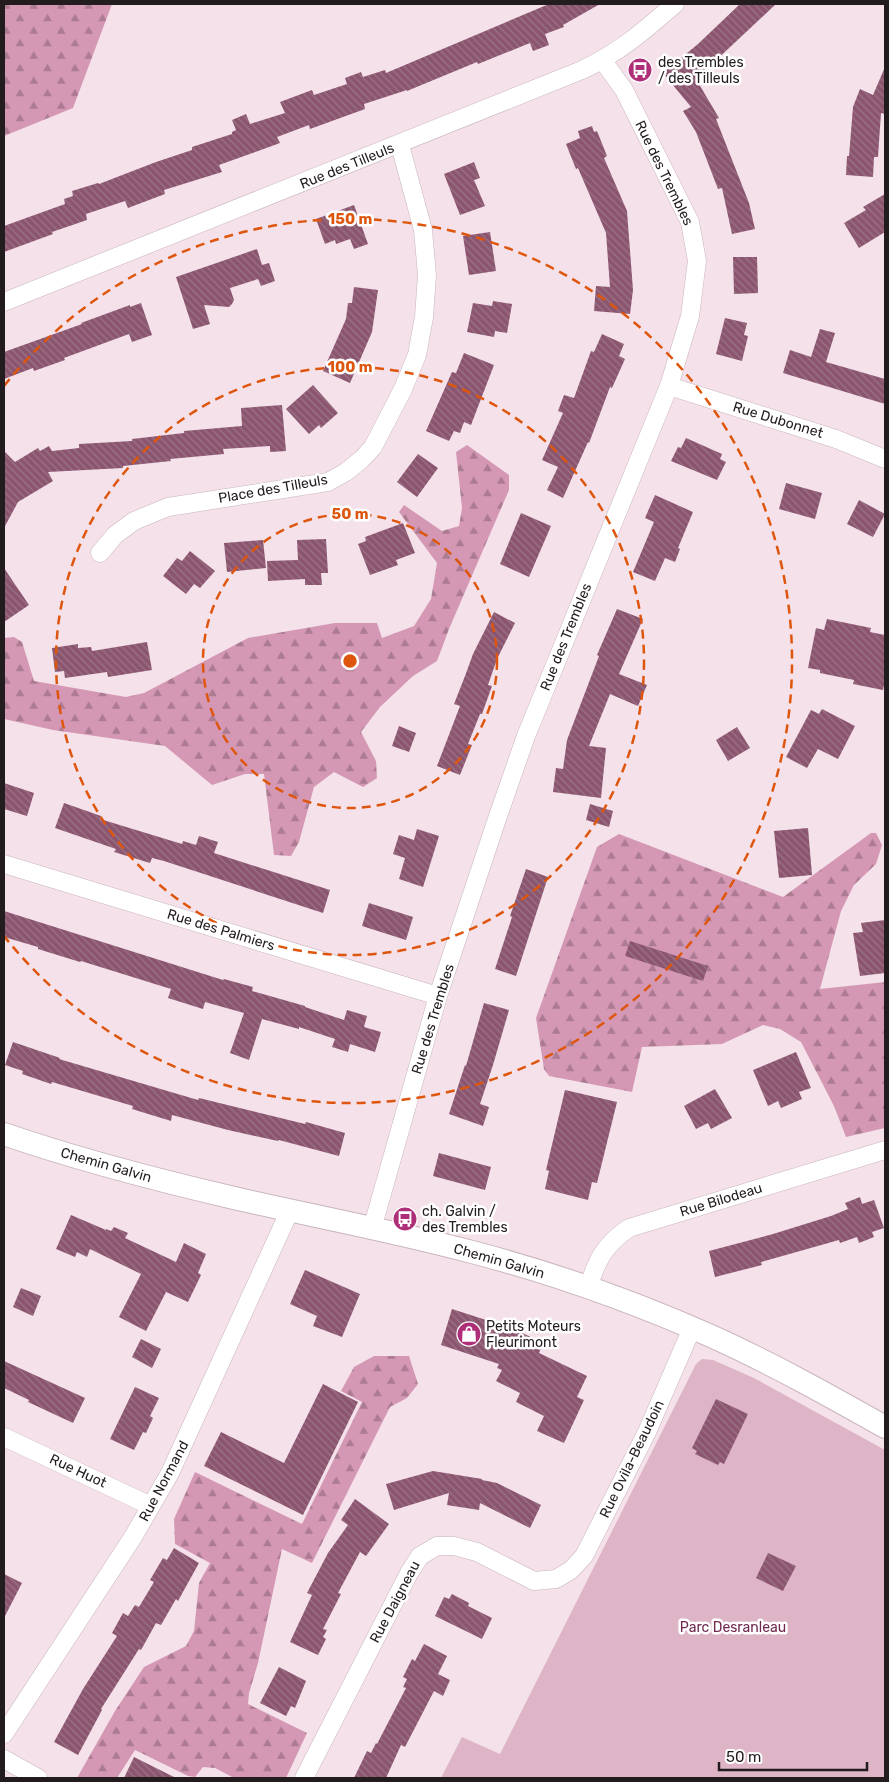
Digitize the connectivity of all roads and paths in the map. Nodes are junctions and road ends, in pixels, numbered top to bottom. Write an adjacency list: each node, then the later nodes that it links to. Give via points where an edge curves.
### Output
1 (675, 4): 2 (street, Rue des Tilleuls)
2 (603, 61): 3 (street, Rue des Tilleuls); 5 (street, Rue des Trembles, via 624,90 690,222 697,261 690,316)
3 (400, 144): 4 (street, Rue des Tilleuls); 7 (street, Place des Tilleuls, via 423,230 427,275 424,317 417,355 373,447 346,472 328,482 168,507 134,521)
4 (4, 302)
5 (669, 386): 6 (street, Rue Dubonnet, via 836,439); 9 (street, Rue des Trembles, via 526,736)
6 (885, 458)
7 (100, 552)
8 (4, 864): 9 (street, Rue des Palmiers)
9 (438, 996): 13 (street, Rue des Trembles)
10 (4, 1134): 12 (street, Chemin Galvin, via 103,1165)
11 (885, 1150): 14 (street, Rue Bilodeau, via 629,1228 614,1238 599,1258)
12 (290, 1210): 13 (street, Chemin Galvin); 18 (street, Rue Normand, via 188,1437)
13 (372, 1229): 14 (street, Chemin Galvin, via 472,1252)
14 (588, 1288): 15 (street, Chemin Galvin)
15 (692, 1328): 16 (street, Chemin Galvin, via 790,1375); 19 (street, Rue Ovila-Beaudoin, via 646,1432 584,1556 571,1570)
16 (885, 1427)
17 (4, 1437): 18 (street, Rue Huot)
18 (151, 1506): 20 (street, Rue Normand)
19 (556, 1579): 23 (street, Rue Daigneau, via 534,1581 477,1552 454,1546 437,1546 420,1556)
20 (4, 1734)
21 (4, 1759): 22 (street)
22 (38, 1778)
23 (304, 1778)

